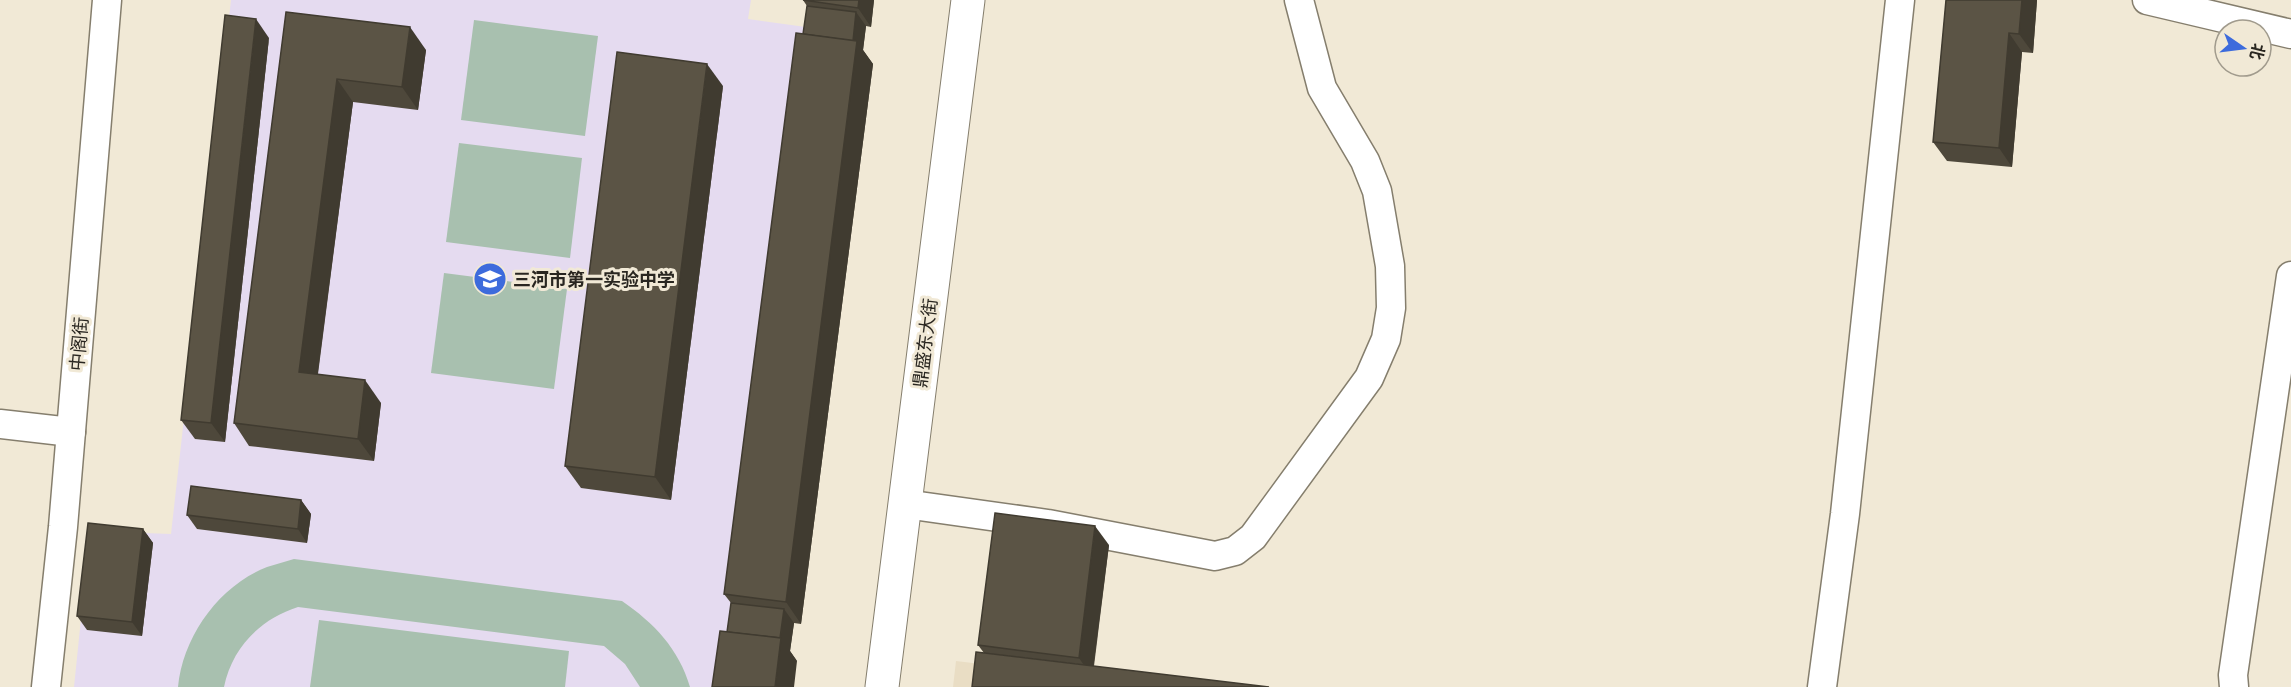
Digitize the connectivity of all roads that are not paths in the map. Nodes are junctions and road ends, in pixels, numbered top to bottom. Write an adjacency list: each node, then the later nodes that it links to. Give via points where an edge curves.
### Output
1 (107, 0): 9 (street, 中阁街)
2 (968, 0): 10 (main road, 鼎盛东大街)
3 (1299, 0): 10 (street, via 1322,88 1365,161 1377,191 1390,266 1391,308 1386,339 1369,378 1253,537 1235,551 1215,556 1048,524)
4 (1899, 0): 13 (street, via 1845,514)
5 (2147, 0): 6 (street)
6 (2291, 34)
7 (2291, 276): 14 (street)
8 (0, 424): 9 (street)
9 (71, 432): 11 (street, 中阁街)
10 (905, 504): 12 (main road, 鼎盛东大街)
11 (46, 687)
12 (882, 687)
13 (1822, 687)
14 (2234, 687)

